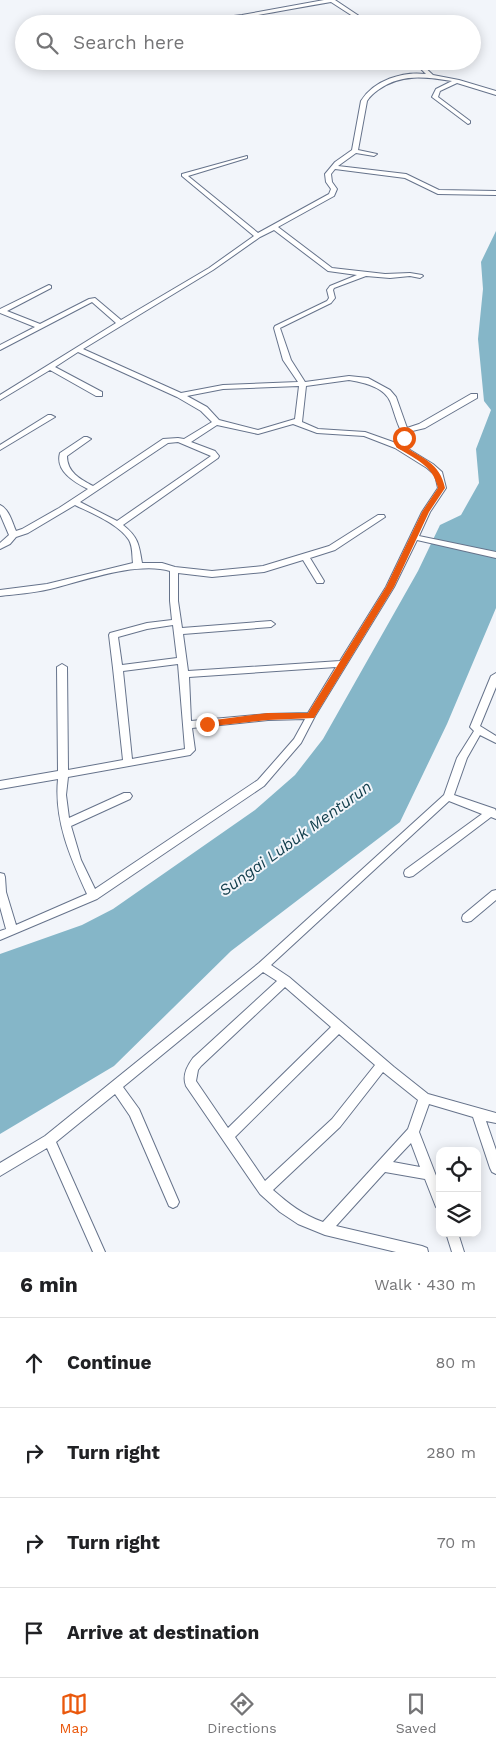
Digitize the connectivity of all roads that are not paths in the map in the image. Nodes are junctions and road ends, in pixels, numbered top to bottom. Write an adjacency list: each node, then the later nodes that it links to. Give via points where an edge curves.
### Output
1 (332, 0): 2 (street); 3 (street)
2 (248, 15)
3 (355, 15)
4 (425, 70): 5 (street)
5 (432, 76): 6 (street); 9 (street, via 404,76 378,86 367,96 361,110)
6 (457, 81): 7 (street); 8 (street, via 438,90 434,97)
7 (496, 93)
8 (468, 122)
9 (356, 151): 10 (street); 12 (street)
10 (374, 154)
11 (245, 157): 15 (street, via 184,175)
12 (334, 167): 13 (street, via 406,176 438,192); 14 (street, via 328,174 334,189 332,195)
13 (496, 193)
14 (275, 228): 15 (street); 16 (street, via 328,269)
15 (258, 236): 20 (street, via 211,269)
16 (365, 274): 17 (street); 25 (street, via 332,287 329,302 278,326 287,360)
17 (420, 276)
18 (49, 287): 19 (street)
19 (1, 312): 21 (street)
20 (120, 323): 21 (street, via 91,300); 23 (street)
21 (39, 326): 22 (street)
22 (0, 348)
23 (78, 350): 24 (street); 27 (street)
24 (51, 367): 26 (street); 29 (street)
25 (303, 384): 27 (street, via 223,387); 32 (street); 33 (street, via 349,378 374,384 393,399)
26 (99, 394)
27 (180, 396): 31 (street, via 204,410)
28 (474, 396): 33 (street, via 422,426)
29 (0, 398)
30 (51, 417): 37 (street)
31 (216, 422): 32 (street, via 256,432 288,421); 35 (street)
32 (298, 422): 36 (street, via 317,431 364,434)
33 (405, 431): 36 (street)
34 (87, 440): 38 (street, via 62,459 69,475)
35 (185, 442): 38 (street, via 166,441); 42 (street, via 215,456)
36 (398, 446): 44 (street, via 439,474 442,488 426,512)
37 (0, 448)
38 (93, 489): 39 (street)
39 (75, 502): 42 (street); 43 (street)
40 (0, 507): 43 (street)
41 (381, 517): 47 (street, via 332,548)
42 (118, 524): 48 (street, via 132,538)
43 (13, 535): 45 (street)
44 (418, 538): 46 (street); 55 (street)
45 (0, 546)
46 (496, 555)
47 (305, 558): 49 (street, via 239,573); 50 (street)
48 (138, 565): 49 (street); 51 (street)
49 (174, 570): 53 (street)
50 (320, 581)
51 (0, 593)
52 (271, 624): 53 (street)
53 (178, 627): 54 (street); 57 (street, via 147,626 113,635)
54 (182, 661): 57 (street); 58 (street)
55 (342, 664): 58 (street); 60 (street)
56 (62, 667): 65 (street)
57 (118, 668): 64 (street)
58 (184, 674): 61 (street)
59 (496, 676): 62 (street, via 475,721 474,727)
60 (311, 716): 61 (street, via 268,716); 74 (street, via 298,741 261,783)
61 (187, 726): 64 (street, via 190,750 187,753)
62 (478, 731): 63 (street); 68 (street, via 462,758)
63 (496, 740)
64 (128, 763): 65 (street)
65 (64, 774): 66 (street); 70 (street, via 61,795)
66 (0, 785)
67 (127, 796): 70 (street)
68 (448, 797): 69 (street); 78 (street)
69 (493, 814): 71 (street)
70 (65, 824): 74 (street, via 76,860)
71 (409, 873)
72 (0, 877): 76 (street)
73 (496, 894): 75 (street)
74 (93, 896): 76 (street)
75 (467, 918)
76 (12, 931): 77 (street)
77 (0, 936)
78 (263, 966): 79 (street); 82 (street)
79 (285, 980): 80 (street); 87 (street, via 192,1069 190,1082)
80 (339, 1026): 81 (street); 87 (street)
81 (382, 1064): 83 (street); 93 (street, via 336,1123)
82 (116, 1086): 88 (street); 95 (street, via 135,1113)
83 (424, 1098): 84 (street); 86 (street)
84 (478, 1114): 85 (street); 90 (street)
85 (496, 1118)
86 (413, 1132): 89 (street); 92 (street)
87 (228, 1136): 93 (street)
88 (49, 1140): 91 (street); 98 (street)
89 (384, 1166): 92 (street); 96 (street)
90 (496, 1168)
91 (0, 1170)
92 (427, 1174): 94 (street)
93 (264, 1190): 96 (street, via 302,1220)
94 (436, 1194)
95 (173, 1202)
96 (325, 1229): 99 (street)
97 (453, 1237): 100 (street)
98 (99, 1252)
99 (422, 1252)
100 (458, 1252)

